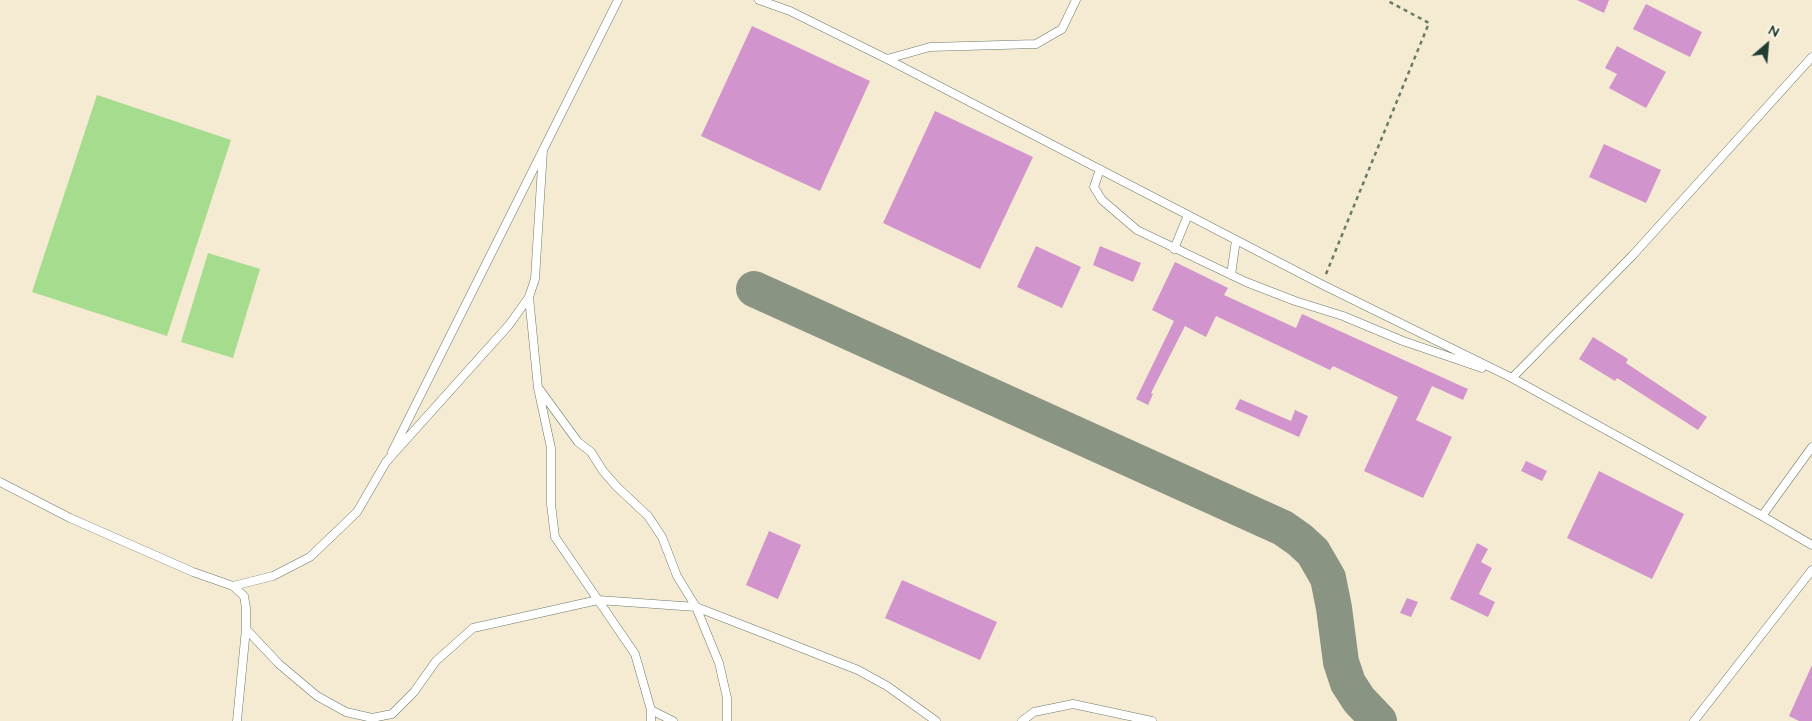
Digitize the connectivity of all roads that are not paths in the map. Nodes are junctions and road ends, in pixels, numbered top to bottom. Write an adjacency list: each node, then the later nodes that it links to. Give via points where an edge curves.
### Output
1 (618, 0): 6 (lane)
2 (759, 0): 5 (lane, via 790,11)
3 (1076, 0): 5 (lane, via 1062,29 1036,44 930,47)
4 (1812, 57): 13 (lane, via 1632,256)
5 (887, 59): 7 (lane)
6 (543, 150): 12 (lane, via 535,279); 16 (lane)
7 (1100, 169): 8 (lane); 10 (lane, via 1094,187 1102,200 1137,230)
8 (1188, 215): 9 (lane); 10 (lane)
9 (1236, 240): 11 (lane); 13 (lane)
10 (1174, 249): 11 (lane)
11 (1231, 275): 13 (lane, via 1403,341)
12 (528, 297): 14 (lane); 16 (lane, via 509,325)
13 (1512, 378): 18 (lane)
14 (538, 388): 22 (lane, via 551,448 551,504 556,537); 23 (lane, via 616,487 648,516 662,537 677,576)
15 (1812, 447): 18 (lane)
16 (386, 462): 21 (lane, via 357,512 310,557 273,576)
17 (0, 482): 21 (lane, via 70,518)
18 (1762, 516): 19 (lane)
19 (1812, 545)
20 (1812, 570): 33 (lane)
21 (233, 586): 24 (lane, via 244,596)
22 (598, 600): 23 (lane); 24 (lane, via 473,628 436,661 414,692 392,714 372,718 346,712 317,696 279,664); 25 (lane, via 635,654)
23 (696, 607): 29 (lane, via 718,663 727,698); 30 (lane, via 858,670)
24 (246, 629): 26 (lane)
25 (651, 710): 27 (lane); 28 (lane)
26 (237, 721)
27 (651, 721)
28 (673, 721)
29 (726, 721)
30 (936, 721)
31 (1022, 721): 32 (lane, via 1034,712 1073,704)
32 (1152, 721)
33 (1694, 721)

